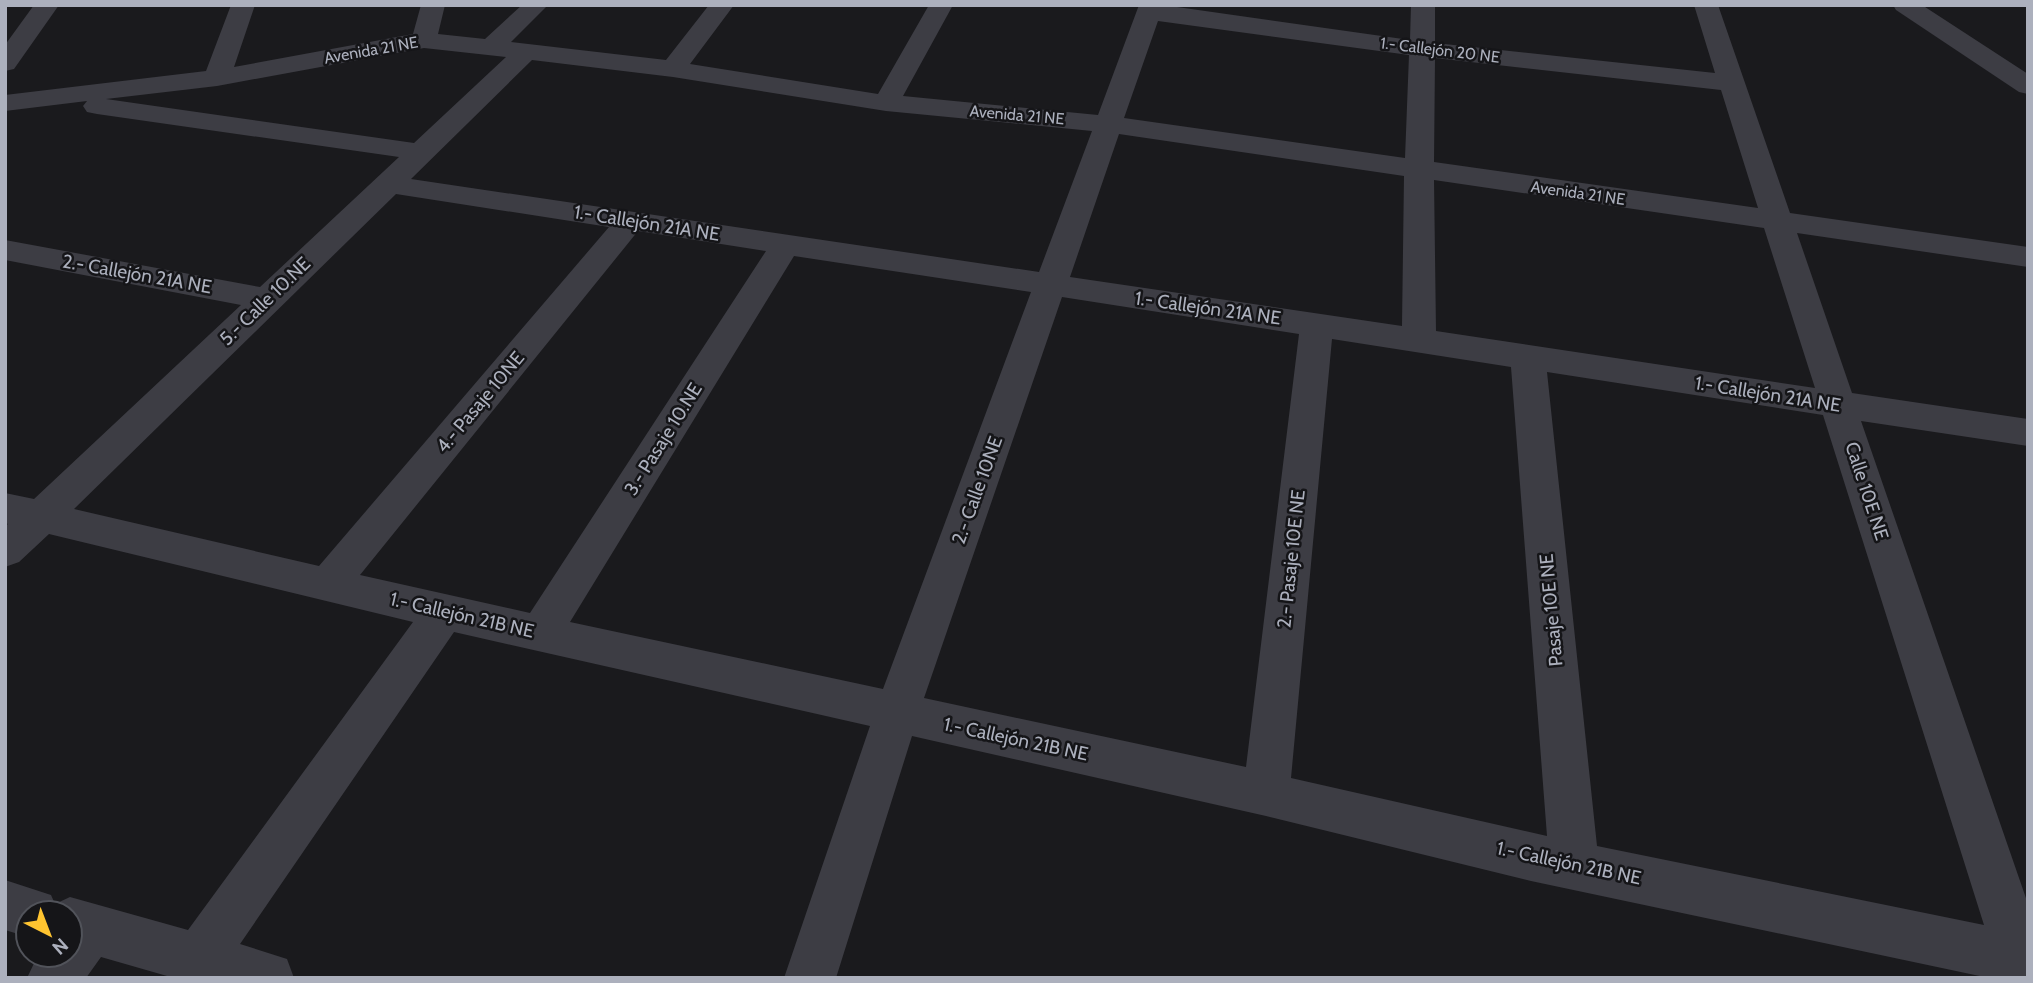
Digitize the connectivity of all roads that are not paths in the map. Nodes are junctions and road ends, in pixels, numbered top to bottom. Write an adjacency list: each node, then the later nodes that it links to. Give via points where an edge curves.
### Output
1 (47, 5): 15 (street)
2 (243, 5): 18 (street)
3 (433, 5): 11 (street)
4 (536, 5): 12 (street)
5 (722, 5): 16 (street)
6 (941, 5): 22 (street)
7 (1423, 5): 13 (street)
8 (1706, 5): 19 (street, Calle 10E NE)
9 (1906, 5): 17 (street)
10 (1150, 9): 13 (street, 1.- Callejón 20 NE); 23 (street, 2.- Calle 10NE)
11 (424, 40): 12 (street, Avenida 21 NE); 18 (street, Avenida 21 NE)
12 (492, 47): 14 (street, Avenida 21 NE)
13 (1422, 49): 19 (street, 1.- Callejón 20 NE); 25 (street)
14 (526, 52): 16 (street, Avenida 21 NE); 24 (street, 5.- Calle 10.NE)
15 (5, 63)
16 (673, 69): 22 (street, Avenida 21 NE)
17 (2021, 77)
18 (217, 78): 20 (street, Avenida 21 NE)
19 (1732, 82): 28 (street, Calle 10E NE)
20 (50, 100): 21 (street, Avenida 21 NE); 24 (street)
21 (5, 103)
22 (886, 103): 23 (street, Avenida 21 NE)
23 (1108, 124): 25 (street, Avenida 21 NE); 32 (street, 2.- Calle 10NE)
24 (420, 152): 26 (street, 5.- Calle 10.NE)
25 (1419, 171): 28 (street, Avenida 21 NE); 35 (street)
26 (388, 184): 27 (street, 1.- Callejón 21A NE); 33 (street, 5.- Calle 10.NE)
27 (631, 220): 29 (street, 1.- Callejón 21A NE); 41 (street, 4.- Pasaje 10NE)
28 (1778, 222): 31 (street, Avenida 21 NE); 37 (street, Calle 10E NE)
29 (786, 244): 32 (street, 1.- Callejón 21A NE); 43 (street, 3.- Pasaje 10.NE)
30 (5, 250): 33 (street, 2.- Callejón 21A NE)
31 (2028, 257)
32 (1051, 286): 34 (street, 1.- Callejón 21A NE); 44 (street, 2.- Calle 10NE)
33 (268, 299): 39 (street, 5.- Calle 10.NE)
34 (1317, 323): 35 (street, 1.- Callejón 21A NE); 45 (street, 2.- Pasaje 10E NE)
35 (1419, 339): 36 (street, 1.- Callejón 21A NE)
36 (1528, 357): 37 (street, 1.- Callejón 21A NE); 46 (street, Pasaje 10E NE)
37 (1838, 404): 38 (street, 1.- Callejón 21A NE); 49 (street, Calle 10E NE)
38 (2028, 433)
39 (22, 512): 40 (street, 5.- Calle 10.NE); 41 (street, 1.- Callejón 21B NE)
40 (5, 551)
41 (329, 583): 42 (street, 1.- Callejón 21B NE)
42 (444, 612): 43 (street, 1.- Callejón 21B NE); 48 (street)
43 (540, 634): 44 (street, 1.- Callejón 21B NE)
44 (897, 712): 45 (street, 1.- Callejón 21B NE); 51 (street, 2.- Calle 10NE)
45 (1266, 794): 46 (street, 1.- Callejón 21B NE)
46 (1574, 864): 49 (street, 1.- Callejón 21B NE)
47 (84, 927): 48 (street)
48 (199, 959): 50 (street)
49 (2025, 966)
50 (268, 978)
51 (810, 978)

